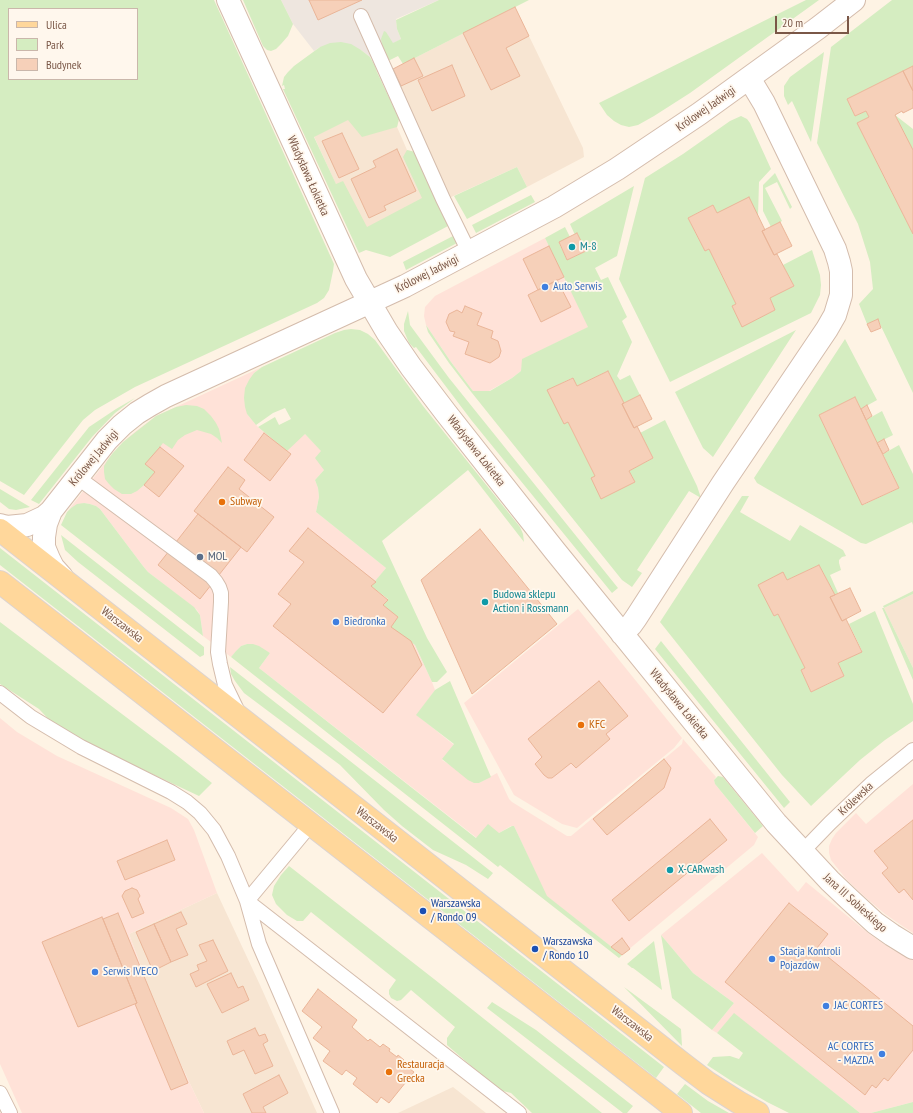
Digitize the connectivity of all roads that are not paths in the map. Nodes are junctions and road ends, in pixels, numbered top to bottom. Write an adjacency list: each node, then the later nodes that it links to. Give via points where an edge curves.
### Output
1 (228, 0): 6 (street, Władysława Łokietka, via 350,267)
2 (854, 0): 4 (street, Królowej Jadwigi)
3 (361, 16): 5 (lane)
4 (749, 78): 5 (street, Królowej Jadwigi, via 617,169 554,207); 13 (street, via 764,103 835,249 841,271 841,295 835,315 827,329 636,618)
5 (469, 252): 6 (street, Królowej Jadwigi)
6 (369, 303): 7 (street, Królowej Jadwigi, via 166,396 136,413 107,440); 13 (street, Władysława Łokietka, via 398,348 446,413)
7 (77, 477): 8 (street, Królowej Jadwigi); 15 (lane, via 211,576 219,587 221,593 218,652 225,684)
8 (52, 511): 9 (street, Królowej Jadwigi, via 27,525); 11 (street, via 46,524 44,547 53,567)
9 (0, 525)
10 (0, 530): 11 (main road, Warszawska)
11 (64, 579): 15 (main road, Warszawska)
12 (0, 582): 17 (main road)
13 (622, 634): 18 (street, Władysława Łokietka)
14 (0, 693): 19 (lane, via 31,717 81,747 188,802 214,830)
15 (241, 718): 26 (main road, Warszawska, via 683,1064 708,1083)
16 (913, 750): 18 (lane, Królewska, via 871,784)
17 (311, 824): 19 (lane); 25 (main road)
18 (802, 852): 20 (street, Jana III Sobieskiego, via 875,923)
19 (247, 901): 23 (lane, via 259,944); 24 (lane)
20 (913, 948)
21 (0, 1092): 22 (lane)
22 (10, 1113)
23 (332, 1113)
24 (520, 1113)
25 (681, 1113)
26 (758, 1113)

